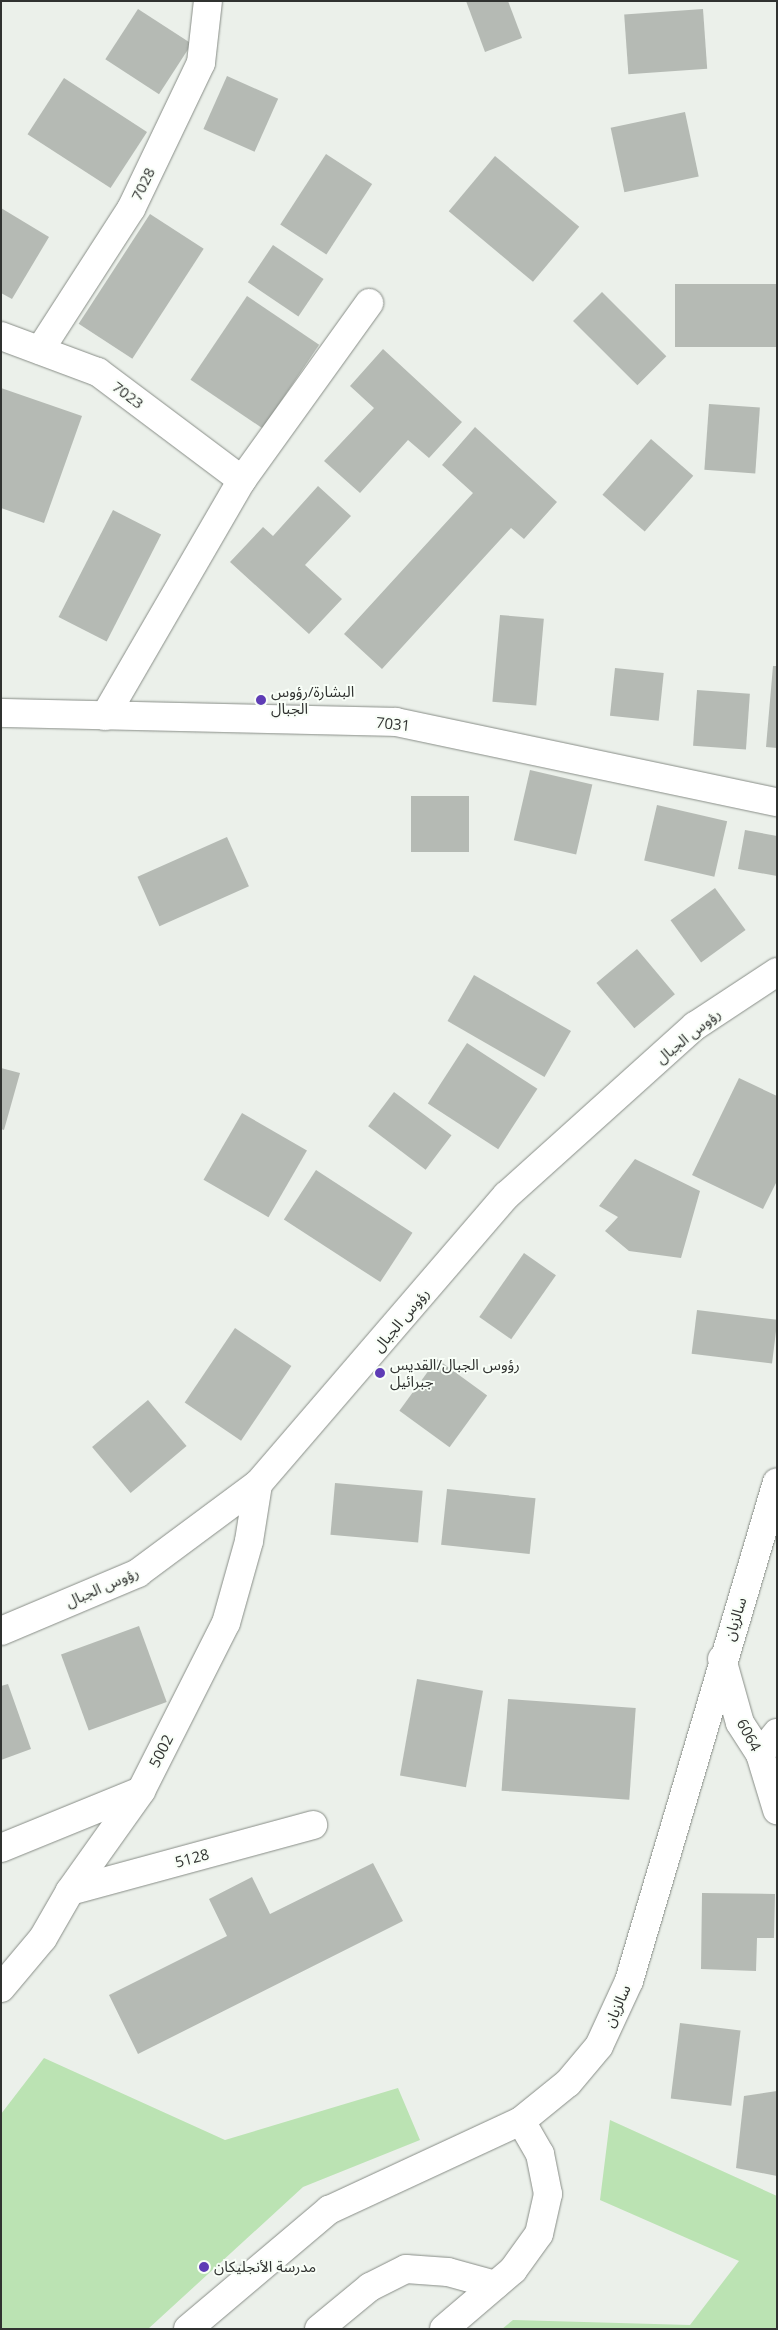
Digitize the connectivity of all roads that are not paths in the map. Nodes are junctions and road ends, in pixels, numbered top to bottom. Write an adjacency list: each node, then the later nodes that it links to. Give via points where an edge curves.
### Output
1 (208, 1): 4 (street, 7028, via 201,63 131,209)
2 (369, 303): 5 (street)
3 (1, 336): 4 (street, 7023)
4 (40, 350): 5 (street, 7023, via 98,372)
5 (242, 480): 7 (street)
6 (1, 713): 7 (street, 7031)
7 (105, 716): 8 (street, 7031, via 396,722)
8 (777, 802)
9 (777, 972): 11 (street, رؤوس الجبال, via 695,1026 507,1195)
10 (777, 1482): 13 (street, سالزيان)
11 (258, 1484): 12 (street, رؤوس الجبال, via 138,1573); 15 (street, 5002, via 249,1541 226,1623)
12 (1, 1632)
13 (722, 1660): 14 (street, 6064, via 740,1722); 21 (street, سالزيان, via 629,1981 599,2046 568,2083)
14 (768, 1744): 16 (street, 6064)
15 (141, 1791): 18 (street); 19 (street, 5002)
16 (777, 1810)
17 (313, 1826): 19 (street, 5128)
18 (1, 1848)
19 (70, 1892): 20 (street, 5002, via 43,1938)
20 (1, 1988)
21 (521, 2120): 22 (street, via 540,2154 548,2194 539,2234 513,2270); 23 (street, سالزيان, via 329,2210)
22 (495, 2285): 24 (street, via 448,2272 406,2269 370,2286); 25 (street)
23 (188, 2329)
24 (319, 2329)
25 (444, 2329)

